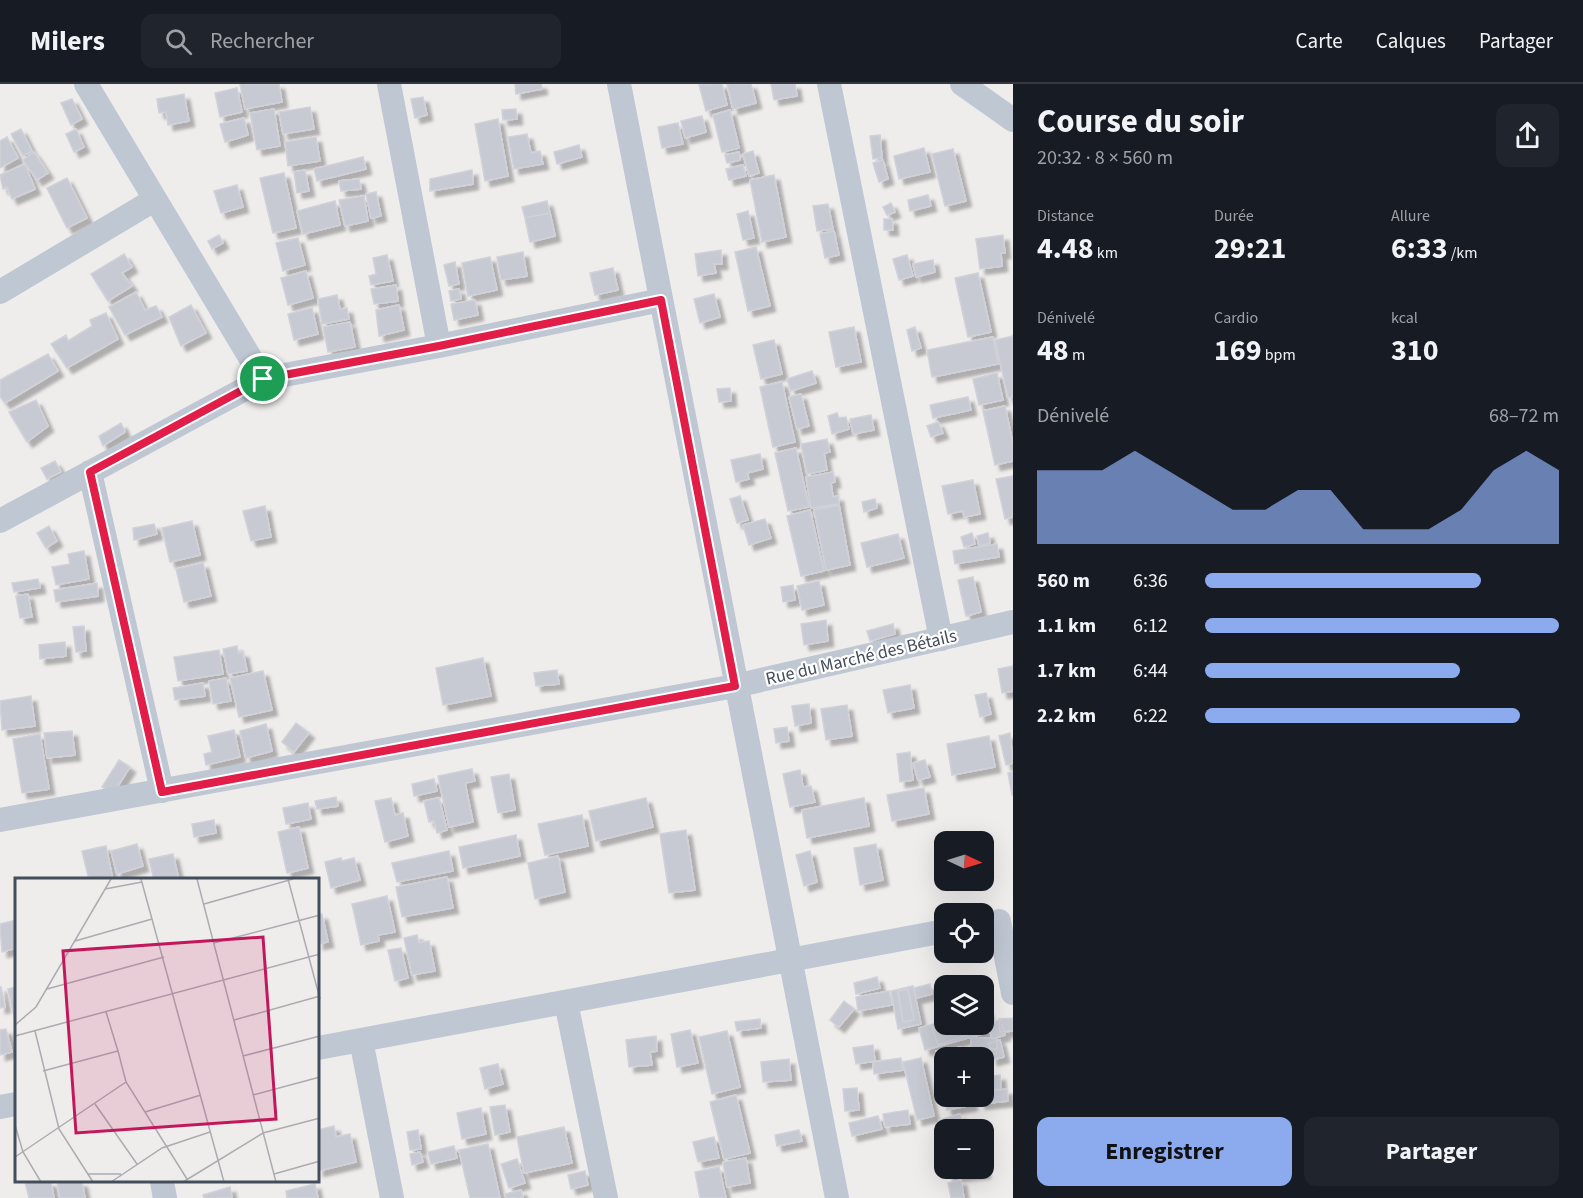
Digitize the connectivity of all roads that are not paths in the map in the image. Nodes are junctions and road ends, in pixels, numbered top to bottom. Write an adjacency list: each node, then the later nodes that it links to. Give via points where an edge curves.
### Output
1 (86, 84): 7 (street)
2 (389, 84): 10 (street)
3 (619, 84): 9 (street)
4 (829, 84): 15 (street)
5 (962, 84): 6 (street)
6 (1013, 120)
7 (154, 200): 8 (street); 11 (street)
8 (0, 292)
9 (661, 300): 10 (street); 16 (street)
10 (439, 346): 11 (street)
11 (263, 379): 12 (street)
12 (90, 472): 13 (street); 17 (street)
13 (0, 521)
14 (1013, 622): 15 (street, Rue du Marché des Bétails)
15 (941, 639): 16 (street, Rue du Marché des Bétails)
16 (735, 686): 17 (street, Rue du Marché des Bétails); 21 (street)
17 (162, 792): 18 (street, Rue du Marché des Bétails)
18 (0, 820)
19 (999, 921): 22 (street)
20 (934, 933): 21 (street)
21 (790, 960): 23 (street); 32 (street)
22 (1013, 993)
23 (566, 1002): 24 (street); 31 (street)
24 (361, 1040): 25 (street); 30 (street)
25 (320, 1048)
26 (15, 1104): 27 (street)
27 (0, 1107)
28 (162, 1183): 29 (street)
29 (165, 1198)
30 (392, 1198)
31 (606, 1198)
32 (837, 1198)

